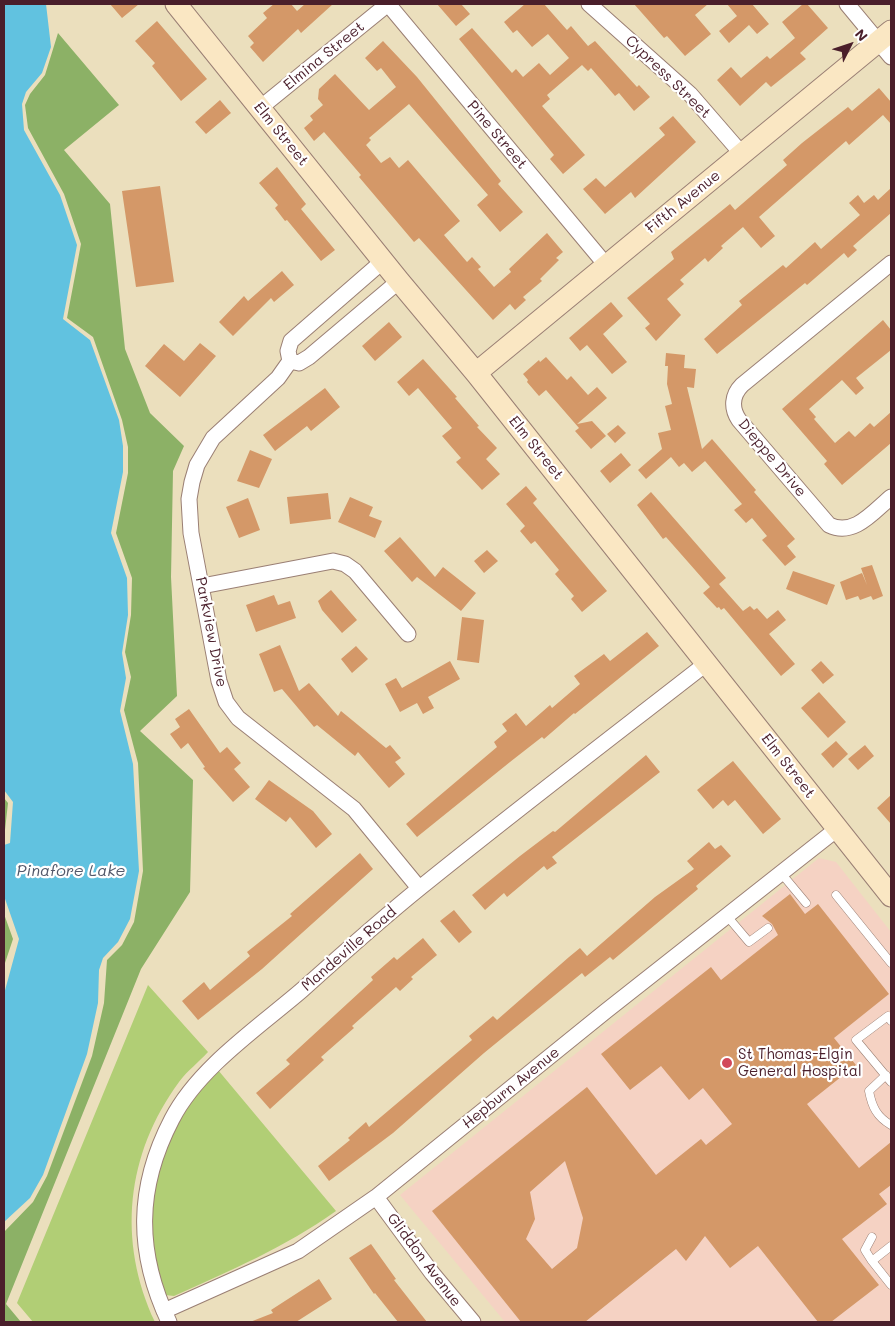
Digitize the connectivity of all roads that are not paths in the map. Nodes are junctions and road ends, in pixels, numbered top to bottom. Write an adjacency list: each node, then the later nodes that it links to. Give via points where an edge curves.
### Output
1 (176, 4): 6 (main road, Elm Street)
2 (388, 4): 6 (street, Elmina Street); 10 (street, Pine Street)
3 (589, 4): 7 (street, Cypress Street, via 690,94)
4 (847, 4): 5 (street)
5 (887, 44): 7 (main road, Fifth Avenue)
6 (260, 108): 8 (main road, Elm Street)
7 (742, 154): 10 (main road, Fifth Avenue)
8 (383, 261): 11 (main road, Elm Street); 12 (street, Parkview Drive, via 291,341)
9 (891, 263): 14 (street, Dieppe Drive, via 744,383 735,394 734,405 739,420 829,525 839,529 852,528)
10 (606, 265): 13 (main road, Fifth Avenue)
11 (399, 281): 12 (street, via 309,357 299,363); 13 (main road, Elm Street)
12 (290, 361): 15 (street, Parkview Drive, via 278,378 220,431 197,465 188,499)
13 (476, 373): 17 (main road, Elm Street)
14 (891, 497)
15 (202, 586): 16 (street, via 333,561 355,571); 20 (street, Parkview Drive, via 219,681 230,708 243,722 354,809)
16 (408, 634)
17 (707, 663): 18 (main road, Elm Street); 20 (street, Mandeville Road)
18 (837, 829): 19 (street, Hepburn Avenue); 22 (main road, Elm Street)
19 (781, 873): 23 (lane); 24 (street, Hepburn Avenue)
20 (419, 888): 35 (street, Mandeville Road, via 220,1060 203,1076 172,1117 151,1169 145,1204 144,1242 150,1277)
21 (836, 895): 26 (lane)
22 (891, 896)
23 (806, 902)
24 (727, 916): 25 (lane, via 749,942); 30 (street, Hepburn Avenue)
25 (768, 928)
26 (891, 963)
27 (890, 1017): 28 (lane, via 856,1040)
28 (888, 1079): 29 (lane, via 869,1091 872,1105 881,1119)
29 (891, 1126)
30 (376, 1197): 35 (street, Hepburn Avenue, via 298,1251); 36 (street, Gliddon Avenue)
31 (872, 1237): 33 (lane, via 865,1250)
32 (891, 1246): 33 (lane)
33 (872, 1261): 34 (lane)
34 (891, 1285)
35 (166, 1317)
36 (473, 1322)

